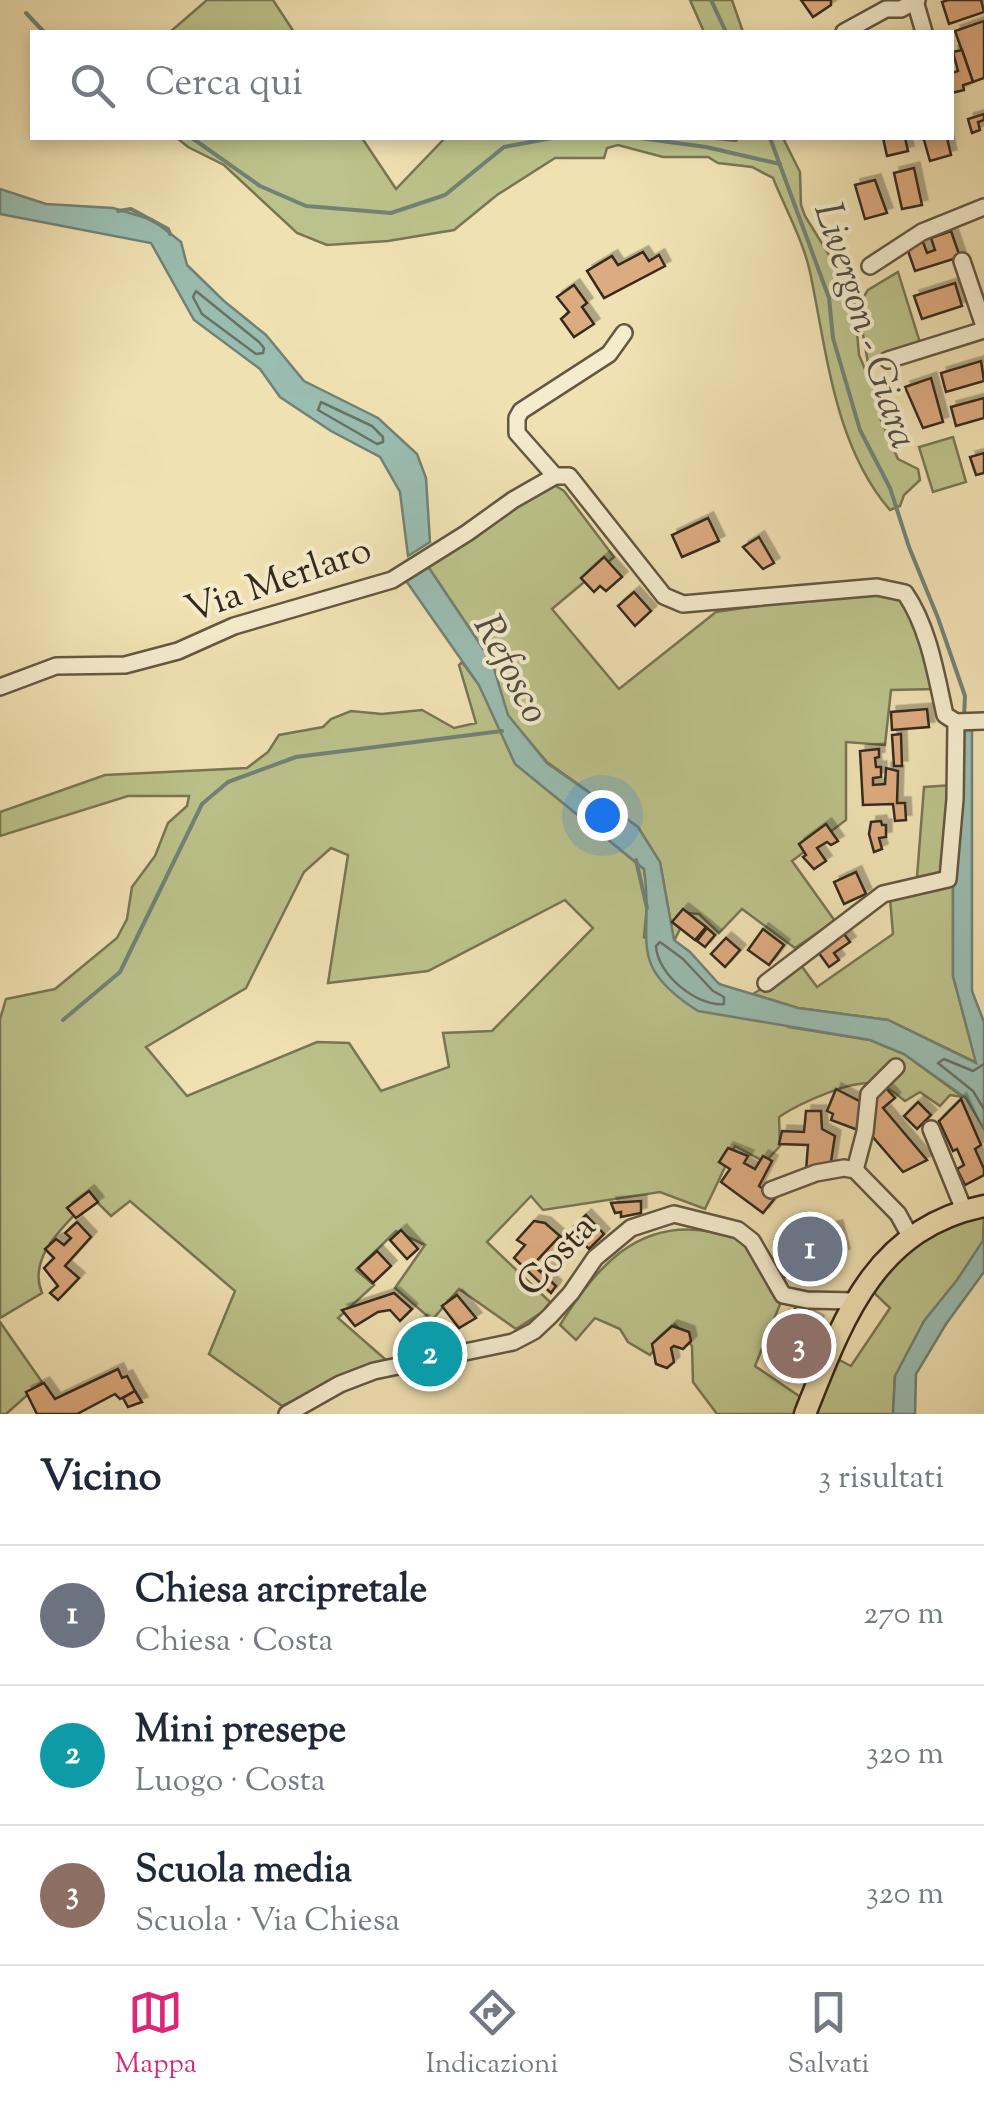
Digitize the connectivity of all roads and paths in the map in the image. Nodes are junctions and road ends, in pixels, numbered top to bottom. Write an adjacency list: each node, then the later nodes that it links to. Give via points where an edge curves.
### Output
1 (916, 1): 2 (street, via 901,9); 4 (street)
2 (882, 5): 3 (street)
3 (847, 30)
4 (923, 30)
5 (984, 207): 7 (street, via 922,232)
6 (962, 261): 8 (street)
7 (870, 266)
8 (984, 328): 10 (street)
9 (624, 333): 11 (street, via 610,354 516,418 516,433)
10 (888, 360)
11 (555, 476): 12 (street, Via Merlaro, via 392,580 234,626 178,651 125,665 56,666); 13 (street, via 570,476 664,596 683,604 877,587 905,594 932,659 945,715)
12 (0, 686)
13 (956, 722): 14 (street); 15 (street, via 948,879 883,894)
14 (982, 722)
15 (766, 984)
16 (896, 1067): 18 (street, via 869,1094)
17 (931, 1129): 20 (street)
18 (855, 1170): 19 (street, via 816,1173); 21 (street)
19 (772, 1190)
20 (974, 1208): 21 (main road)
21 (910, 1236): 22 (main road)
22 (853, 1301): 23 (street, Costa, via 783,1295 738,1230 674,1214 630,1228 595,1258 550,1316 512,1342 374,1371); 24 (main road)
23 (287, 1414)
24 (805, 1414)

